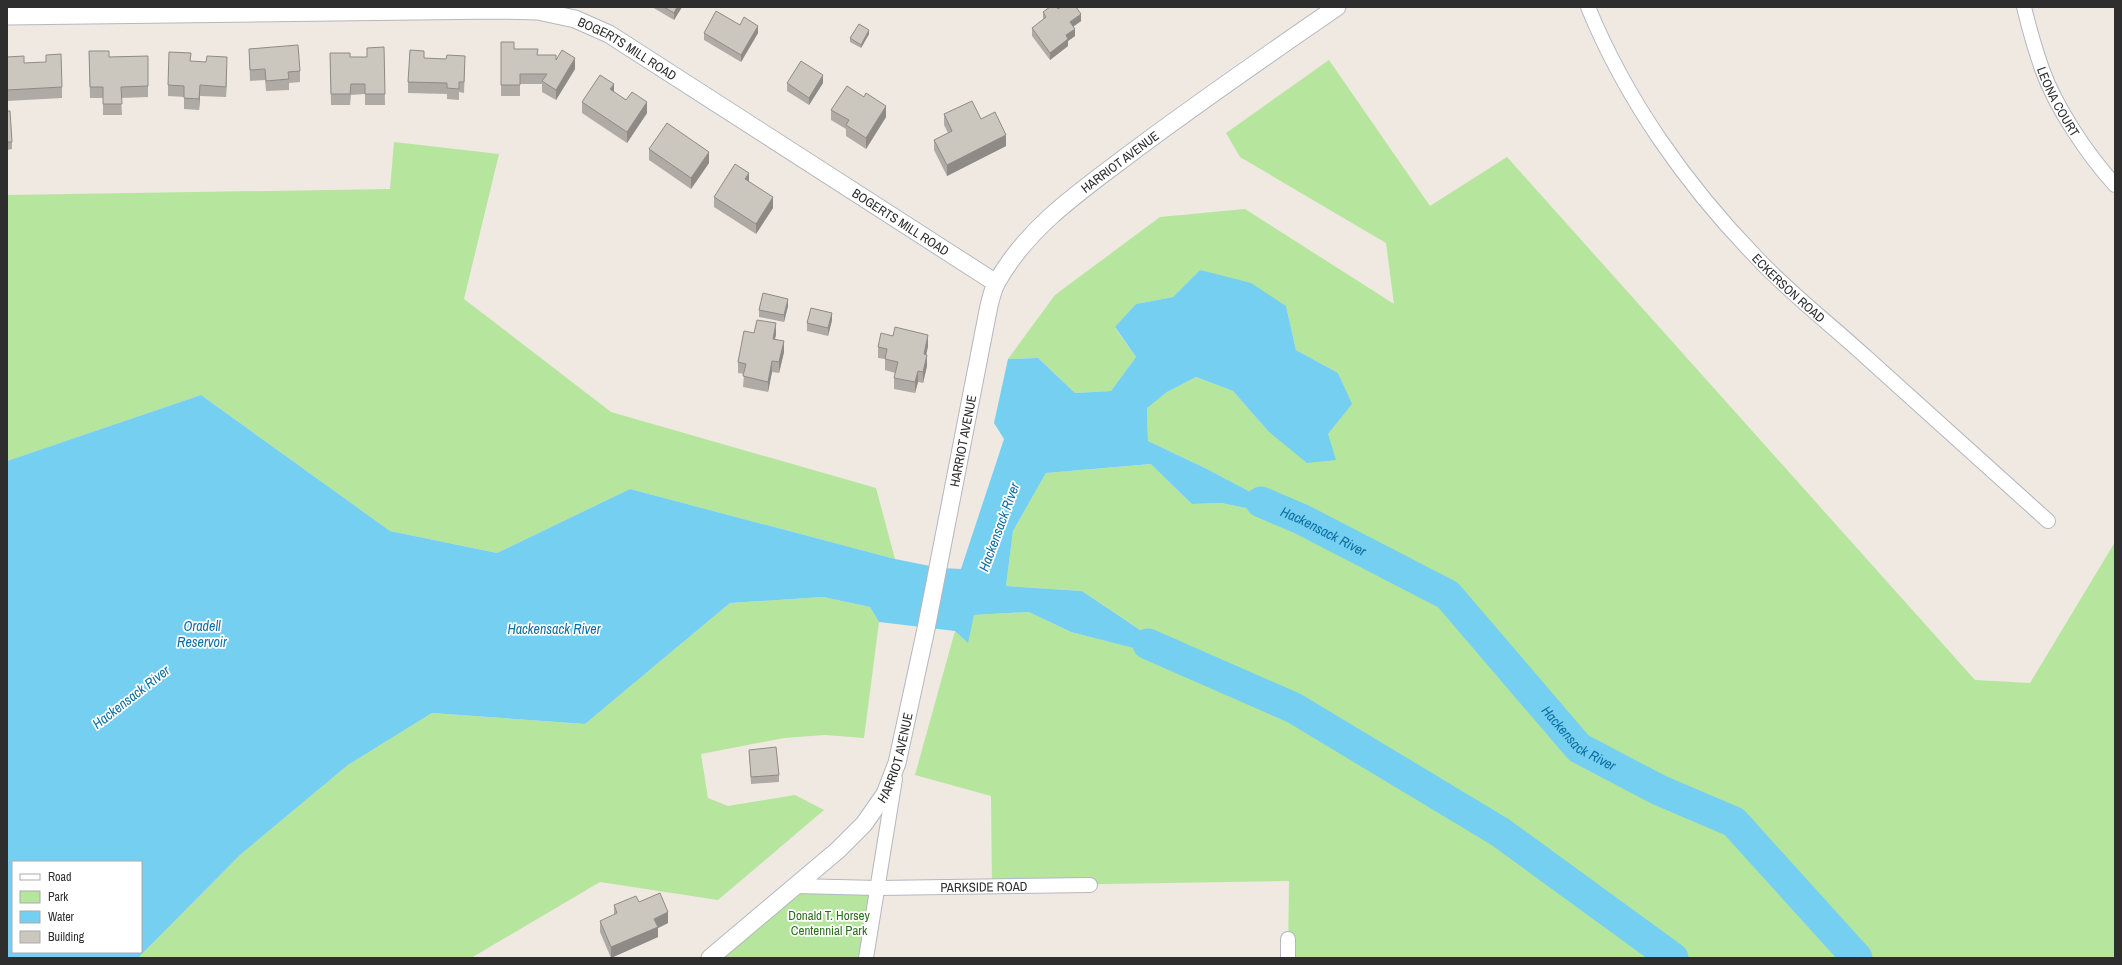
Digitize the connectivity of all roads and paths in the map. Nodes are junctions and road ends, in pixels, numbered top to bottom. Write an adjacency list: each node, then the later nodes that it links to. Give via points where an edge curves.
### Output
1 (1337, 7): 7 (street, HARRIOT AVENUE, via 1219,88 1080,191 1046,220 1014,257)
2 (1588, 7): 8 (street, ECKERSON ROAD, via 1619,71 1649,122 1718,216 1800,300)
3 (2024, 7): 6 (street, LEONA COURT, via 2042,70 2061,108 2084,145)
4 (499, 9): 5 (street, BOGERTS MILL ROAD); 7 (street, BOGERTS MILL ROAD, via 538,11 575,19 609,34)
5 (7, 16)
6 (2115, 185)
7 (996, 283): 9 (street, HARRIOT AVENUE, via 985,326)
8 (2048, 521)
9 (897, 763): 11 (street, HARRIOT AVENUE, via 885,794 864,824); 12 (street)
10 (1090, 884): 12 (street, PARKSIDE ROAD)
11 (795, 886): 12 (street, PARKSIDE ROAD); 14 (street, HARRIOT AVENUE)
12 (878, 888): 15 (street)
13 (1288, 939): 16 (street)
14 (710, 958)
15 (866, 958)
16 (1288, 958)

